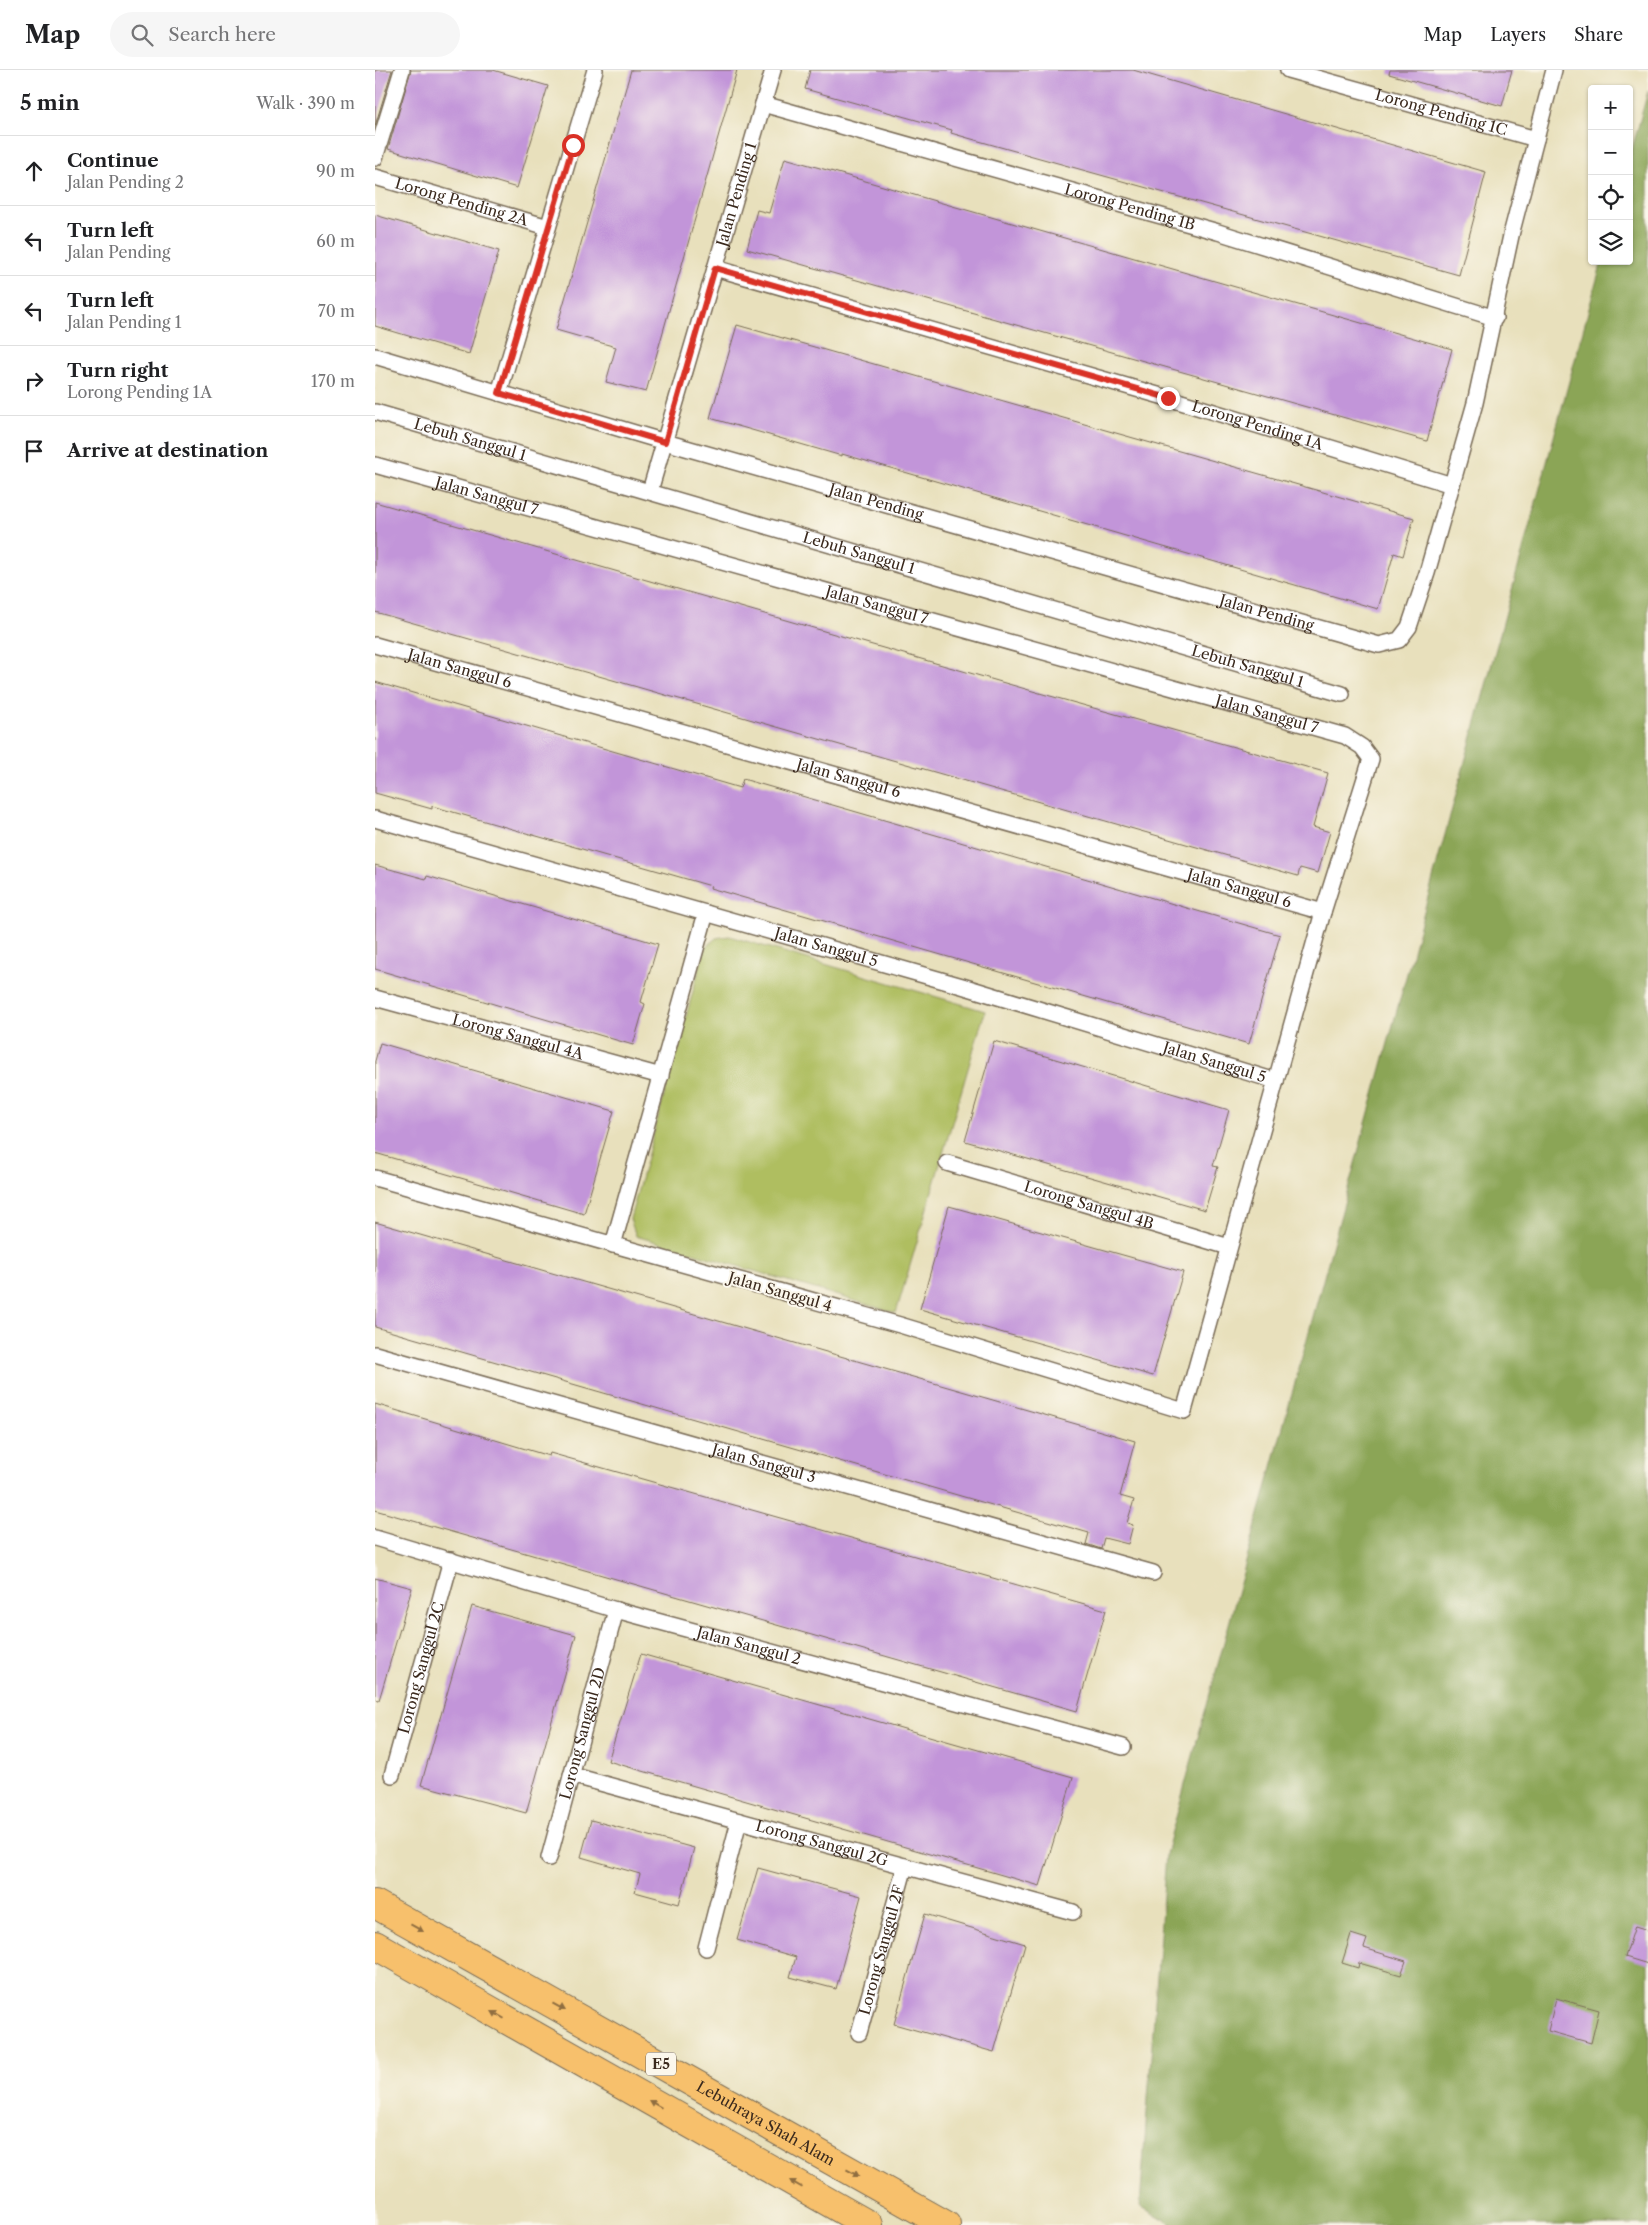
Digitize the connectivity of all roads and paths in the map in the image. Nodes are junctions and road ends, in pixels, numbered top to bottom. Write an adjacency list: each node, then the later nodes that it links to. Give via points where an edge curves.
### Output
1 (402, 70): 8 (street)
2 (595, 70): 10 (street)
3 (773, 70): 6 (street, Jalan Pending 1)
4 (1288, 70): 7 (street, Lorong Pending 1C)
5 (1554, 70): 7 (street)
6 (763, 104): 11 (street, Jalan Pending 1); 12 (street, Lorong Pending 1B, via 1218,232)
7 (1536, 139): 12 (street, via 1512,231)
8 (375, 158)
9 (375, 177): 10 (street, Lorong Pending 2A)
10 (548, 227): 14 (street)
11 (715, 268): 16 (street, Jalan Pending 1); 18 (street, Lorong Pending 1A, via 1168,398)
12 (1495, 318): 18 (street)
13 (375, 356): 14 (street, Jalan Pending)
14 (499, 393): 16 (street, Jalan Pending)
15 (375, 412): 19 (street, Lebuh Sanggul 1)
16 (665, 442): 18 (street, Jalan Pending, via 1379,645 1399,640 1409,627); 19 (street, Jalan Pending 1)
17 (375, 465): 23 (street, Jalan Sanggul 7, via 1345,736 1362,747 1371,759)
18 (1452, 485)
19 (651, 491): 21 (street, Lebuh Sanggul 1)
20 (375, 645): 23 (street, Jalan Sanggul 6)
21 (1343, 694)
22 (375, 819): 24 (street, Jalan Sanggul 5)
23 (1323, 912): 27 (street)
24 (707, 913): 26 (street); 27 (street, Jalan Sanggul 5)
25 (375, 998): 26 (street, Lorong Sanggul 4A)
26 (661, 1076): 30 (street)
27 (1276, 1081): 31 (street)
28 (947, 1163): 31 (street, Lorong Sanggul 4B)
29 (375, 1178): 30 (street, Jalan Sanggul 4)
30 (613, 1245): 31 (street, Jalan Sanggul 4, via 900,1325 1184,1411)
31 (1229, 1246)
32 (375, 1354): 35 (street, Jalan Sanggul 3)
33 (375, 1538): 34 (street, Jalan Sanggul 2)
34 (451, 1560): 36 (street, Jalan Sanggul 2); 38 (street, Lorong Sanggul 2C)
35 (1153, 1573)
36 (616, 1610): 37 (street, Jalan Sanggul 2); 39 (street, Lorong Sanggul 2D)
37 (1123, 1747)
38 (392, 1775)
39 (571, 1775): 40 (street, Lorong Sanggul 2G); 41 (street, Lorong Sanggul 2D)
40 (739, 1820): 42 (street, Lorong Sanggul 2G); 46 (street)
41 (549, 1858)
42 (905, 1866): 44 (street, Lorong Sanggul 2G); 47 (street, Lorong Sanggul 2F)
43 (375, 1904): 49 (highway, Lebuhraya Shah Alam / E5, one-way to 49)
44 (1073, 1912)
45 (375, 1945): 48 (highway, E5, one-way to 45)
46 (706, 1948)
47 (859, 2033)
48 (869, 2225)
49 (946, 2225)

